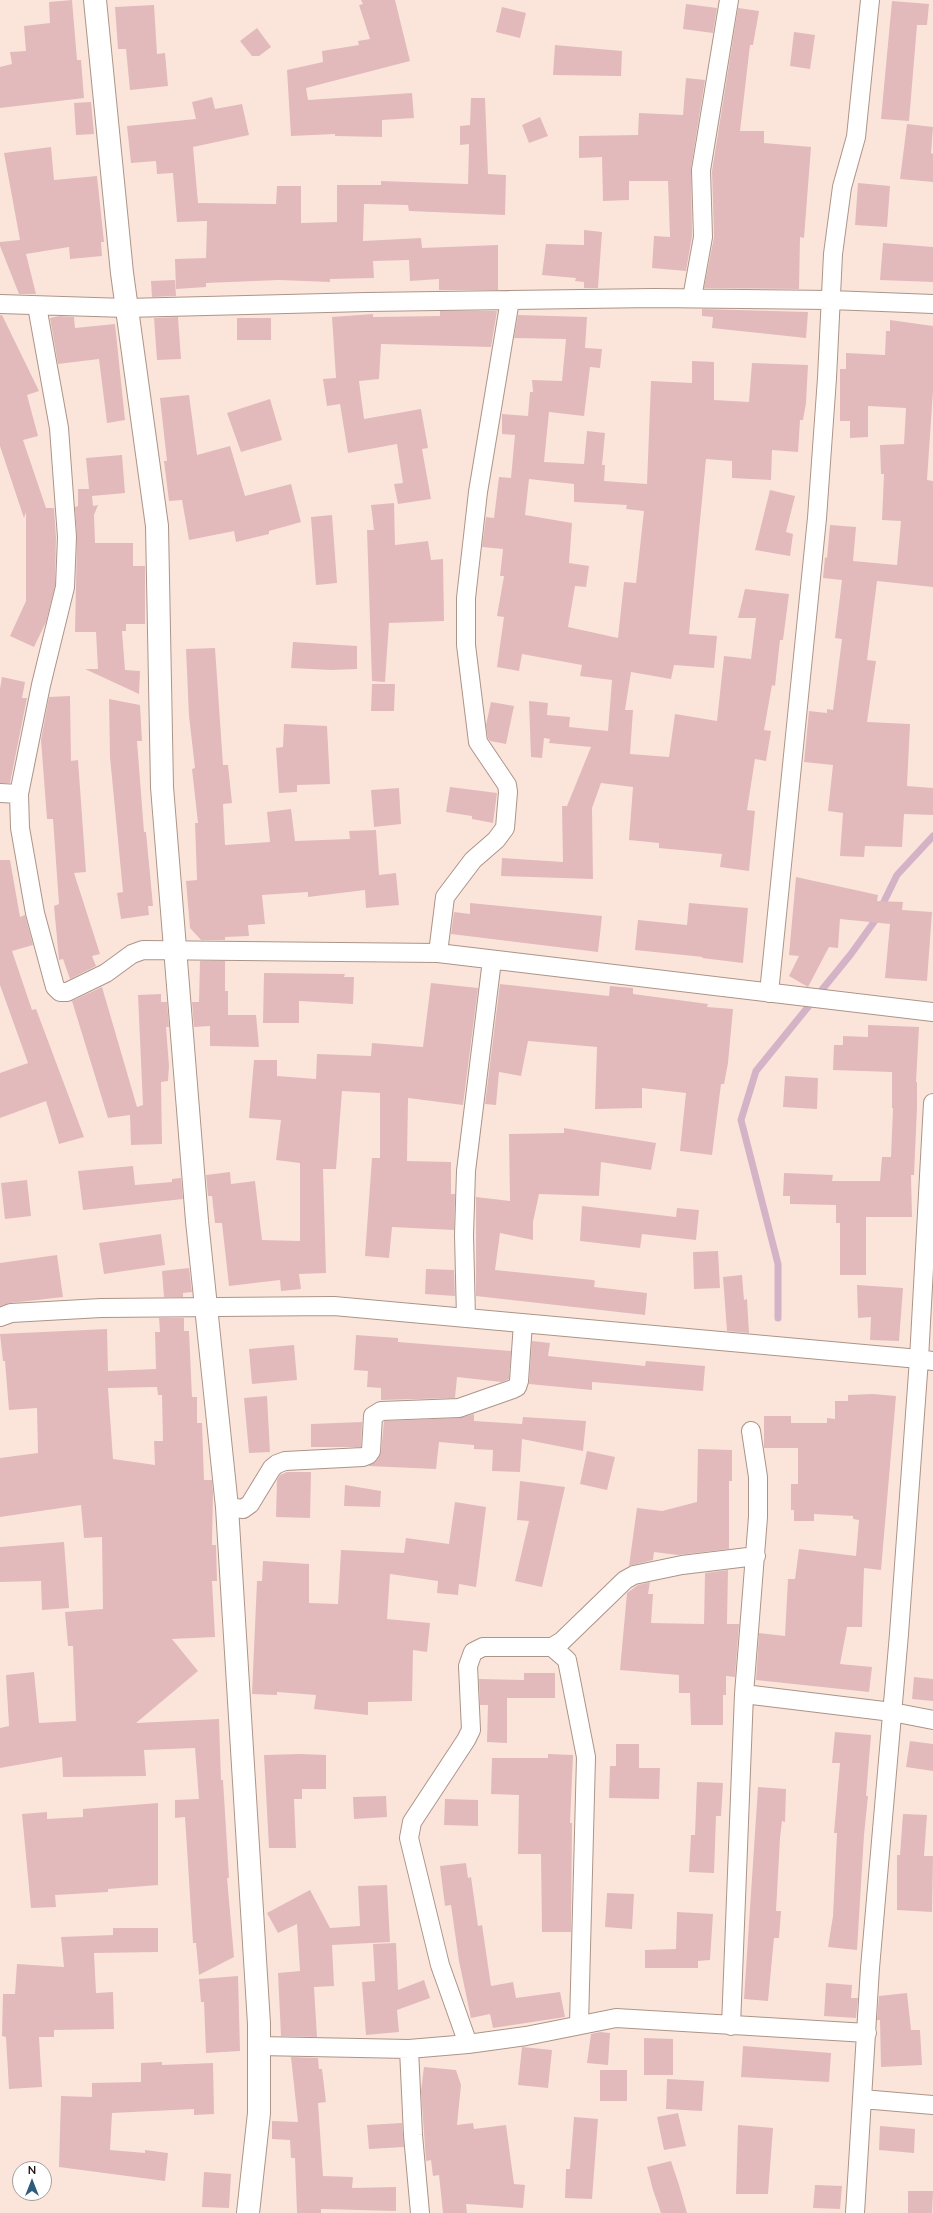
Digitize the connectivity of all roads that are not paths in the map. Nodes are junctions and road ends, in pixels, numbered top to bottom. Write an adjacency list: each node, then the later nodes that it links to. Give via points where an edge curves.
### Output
1 (95, 0): 10 (street)
2 (729, 0): 4 (street, via 701,170 703,237)
3 (870, 0): 7 (street, via 856,137 838,206)
4 (692, 298): 6 (street); 7 (street)
5 (2, 299): 9 (street)
6 (510, 300): 10 (street); 14 (street, via 478,492 466,598 466,645 478,742 508,792 505,828 496,840 473,860 445,897)
7 (831, 300): 8 (street); 16 (street, via 817,518)
8 (933, 304)
9 (37, 306): 10 (street); 12 (street, via 59,428 67,538 65,588 41,685)
10 (126, 308): 13 (street, via 157,526 162,787)
11 (0, 793): 12 (street)
12 (19, 794): 13 (street, via 20,828 35,913 55,986 60,992 67,992 106,974 136,952)
13 (175, 950): 14 (street); 19 (street)
14 (438, 954): 15 (street)
15 (492, 960): 16 (street); 21 (street, via 466,1172)
16 (769, 994): 17 (street)
17 (933, 1012)
18 (933, 1103): 23 (street)
19 (206, 1306): 20 (street, via 94,1308 11,1313); 21 (street, via 334,1306); 25 (street)
20 (0, 1316)
21 (466, 1318): 22 (street)
22 (523, 1323): 23 (street); 25 (street, via 519,1381 514,1389 459,1408 381,1411 372,1416 371,1451 368,1455 285,1461 277,1464 250,1504 243,1509)
23 (926, 1360): 29 (street)
24 (751, 1431): 26 (street, via 758,1478)
25 (227, 1508): 35 (street)
26 (756, 1556): 27 (street, via 682,1565 634,1575 625,1580 562,1641); 28 (street)
27 (552, 1647): 31 (street, via 567,1660 586,1757); 34 (street, via 483,1647 473,1652 468,1666 471,1730 412,1822 409,1838 424,1906 440,1965)
28 (744, 1694): 29 (street); 32 (street)
29 (892, 1712): 30 (street); 33 (street)
30 (933, 1720)
31 (578, 2024): 32 (street, via 616,2018); 34 (street, via 526,2036)
32 (731, 2026): 33 (street)
33 (866, 2033): 37 (street)
34 (468, 2044): 36 (street)
35 (259, 2046): 36 (street); 39 (street, via 259,2113)
36 (410, 2049): 40 (street, via 413,2135)
37 (862, 2099): 38 (street); 41 (street)
38 (933, 2105)
39 (248, 2213)
40 (420, 2213)
41 (855, 2213)

